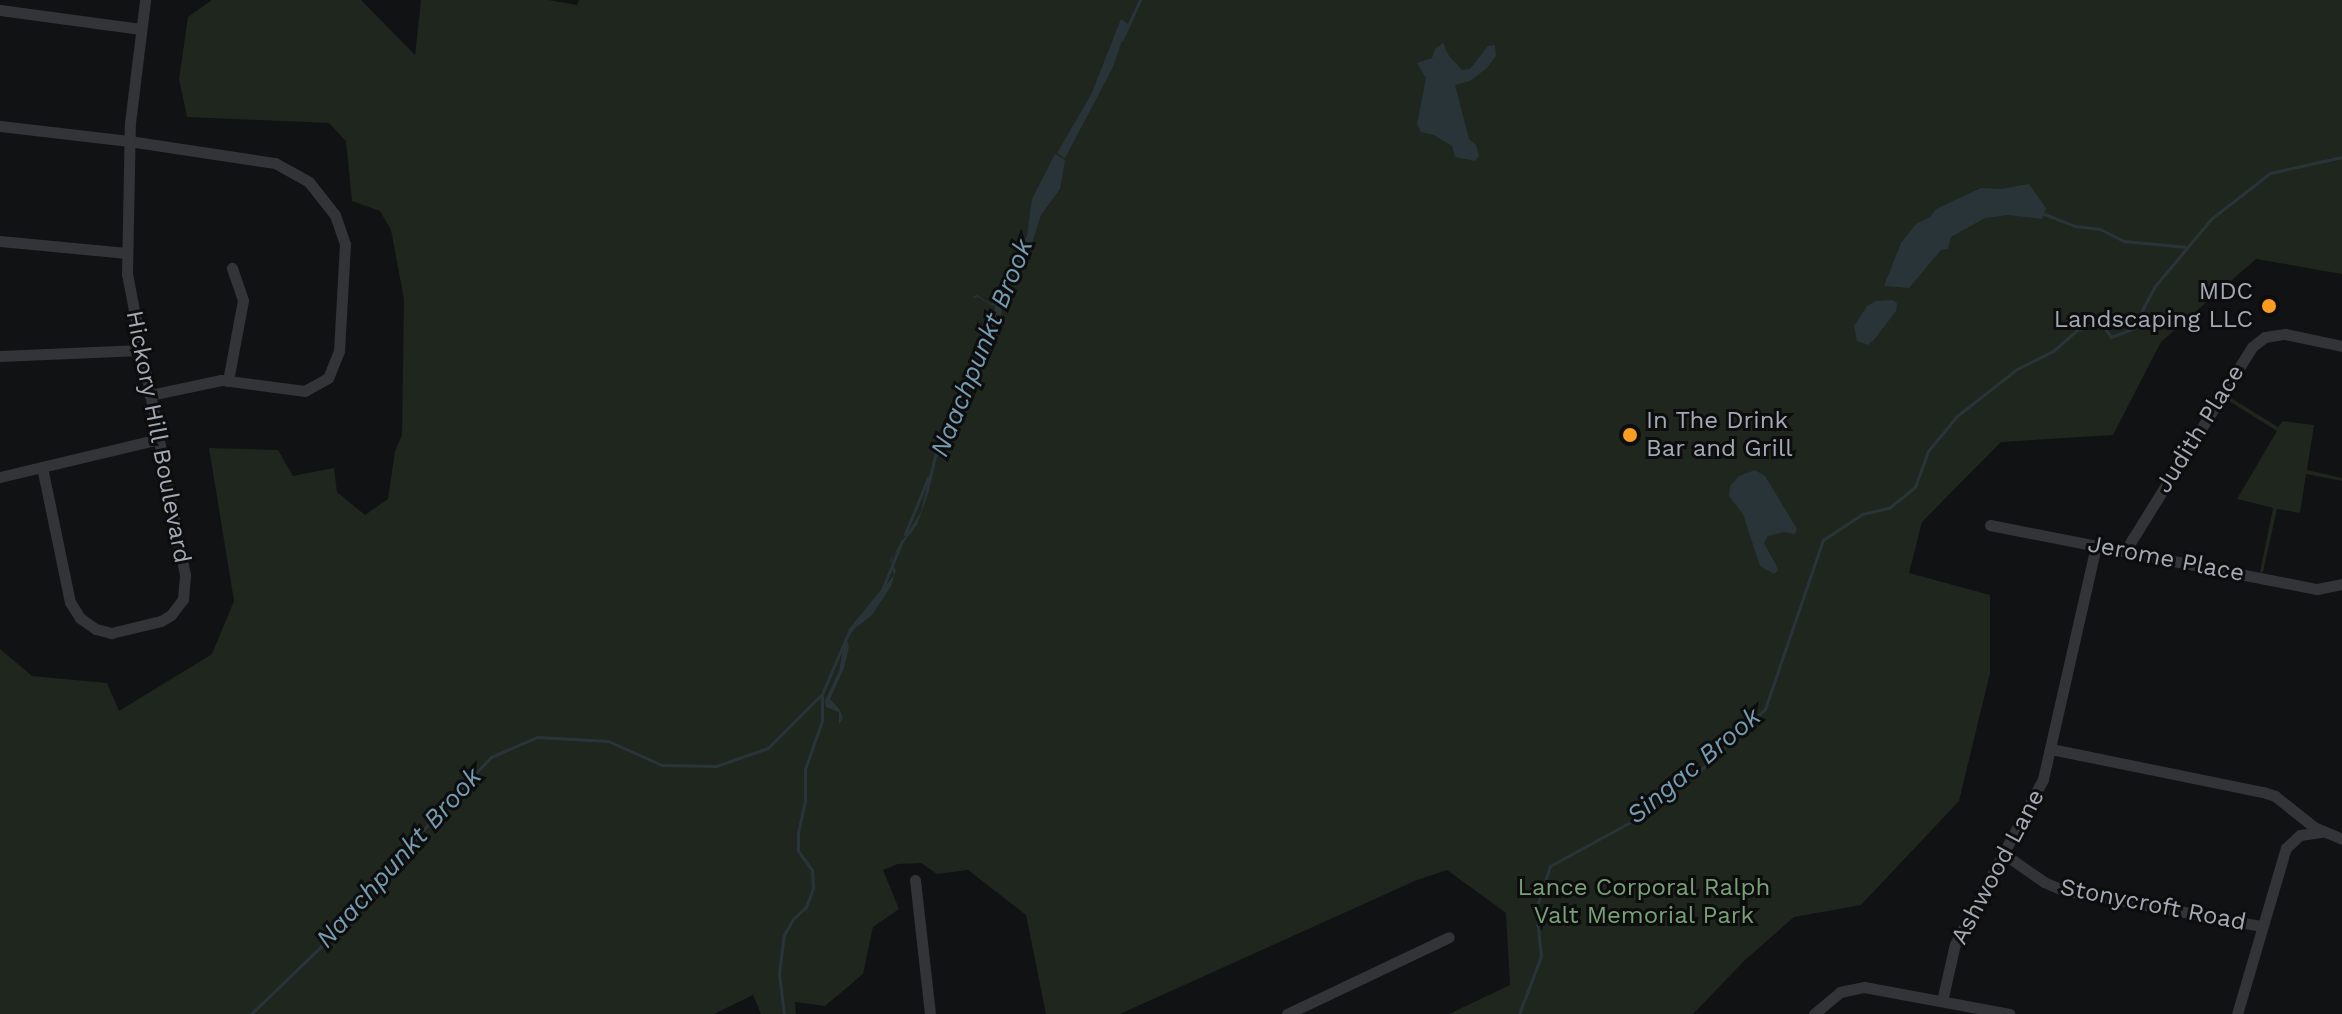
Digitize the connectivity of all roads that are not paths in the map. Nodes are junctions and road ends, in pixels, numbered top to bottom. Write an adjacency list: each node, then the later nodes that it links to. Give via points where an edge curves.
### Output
1 (145, 0): 3 (street, Hickory Hill Boulevard)
2 (0, 10): 3 (street)
3 (141, 29): 5 (street, Hickory Hill Boulevard)
4 (0, 126): 5 (street)
5 (129, 141): 7 (street, Hickory Hill Boulevard); 12 (street, via 287,167 319,191 335,215 345,244 335,368 305,391)
6 (0, 241): 7 (street)
7 (126, 253): 10 (street, Hickory Hill Boulevard)
8 (232, 268): 12 (street, via 243,300)
9 (2342, 346): 19 (street, Judith Place, via 2285,334 2265,337 2252,347)
10 (141, 350): 11 (street); 13 (street, Hickory Hill Boulevard)
11 (0, 356)
12 (228, 381): 13 (street)
13 (150, 395): 14 (street, Hickory Hill Boulevard)
14 (159, 439): 15 (street); 15 (street, Hickory Hill Boulevard, via 185,589 171,615 149,624 103,633 74,611)
15 (42, 467): 16 (street)
16 (0, 477)
17 (1990, 525): 18 (street, Jerome Place)
18 (2096, 546): 19 (street, Jerome Place); 21 (street, Ashwood Lane)
19 (2125, 551): 20 (street, Jerome Place, via 2317,589)
20 (2342, 584)
21 (2051, 749): 22 (street, via 2263,792); 24 (street, Ashwood Lane, via 2039,791)
22 (2322, 832): 23 (street); 26 (street, via 2300,835 2286,848)
23 (2342, 839)
24 (2004, 854): 26 (street, Stonycroft Road, via 2063,890); 28 (street, Ashwood Lane, via 1955,944)
25 (915, 880): 29 (street)
26 (2262, 926): 33 (street)
27 (1449, 937): 30 (street)
28 (1942, 1001): 31 (street, via 1864,987 1840,992); 32 (street)
29 (930, 1014)
30 (1287, 1014)
31 (1814, 1014)
32 (2010, 1014)
33 (2237, 1014)

